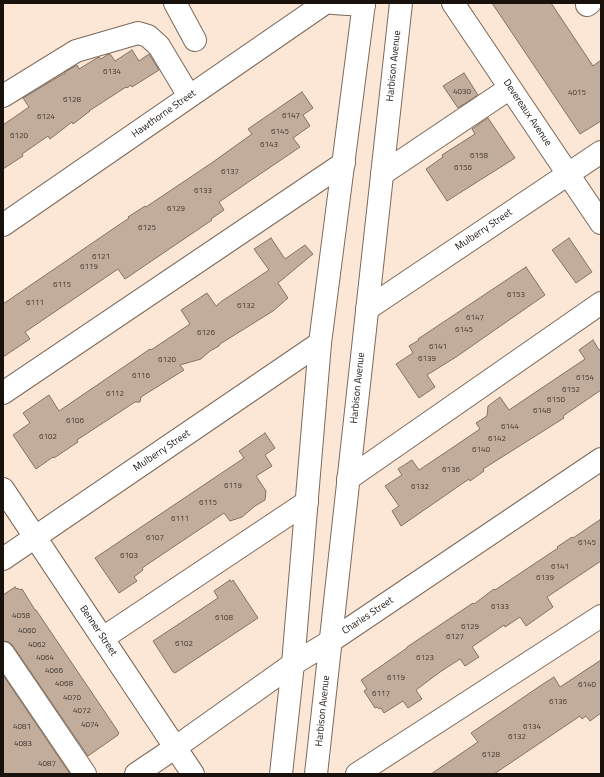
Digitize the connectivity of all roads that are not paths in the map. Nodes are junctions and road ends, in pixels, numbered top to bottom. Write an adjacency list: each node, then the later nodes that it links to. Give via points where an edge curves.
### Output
1 (175, 3): 7 (street)
2 (325, 3): 10 (street, Hawthorne Street)
3 (333, 3): 6 (street)
4 (401, 3): 13 (street, Harbison Avenue)
5 (452, 3): 8 (street, Devereaux Avenue)
6 (364, 4): 12 (street)
7 (195, 40)
8 (510, 88): 13 (street); 14 (street, Devereaux Avenue)
9 (3, 96): 10 (street, via 76,51 138,33 148,36 159,46)
10 (189, 96): 16 (street, Hawthorne Street)
11 (601, 152): 14 (street, Mulberry Street)
12 (344, 163): 19 (street); 20 (street)
13 (382, 174): 18 (street, Harbison Avenue)
14 (568, 174): 15 (street, Devereaux Avenue); 18 (street, Mulberry Street)
15 (601, 223)
16 (3, 225)
17 (601, 303): 22 (street)
18 (367, 309): 22 (street, Harbison Avenue)
19 (320, 343): 24 (street); 25 (street, Mulberry Street)
20 (3, 393)
21 (601, 459): 29 (street, Charles Street)
22 (348, 479): 29 (street, Harbison Avenue)
23 (3, 488): 25 (street, Benner Street)
24 (307, 502): 28 (street); 31 (street)
25 (36, 537): 26 (street, Mulberry Street); 28 (street, Benner Street)
26 (3, 559)
27 (601, 616): 38 (street)
28 (103, 638): 32 (street, Benner Street)
29 (331, 641): 31 (street, Charles Street); 37 (street, Harbison Avenue)
30 (3, 653): 33 (street)
31 (293, 664): 32 (street, Charles Street); 36 (street)
32 (176, 747): 34 (street, Charles Street); 35 (street, Benner Street)
33 (85, 774)
34 (136, 774)
35 (194, 774)
36 (281, 774)
37 (316, 774)
38 (357, 774)

